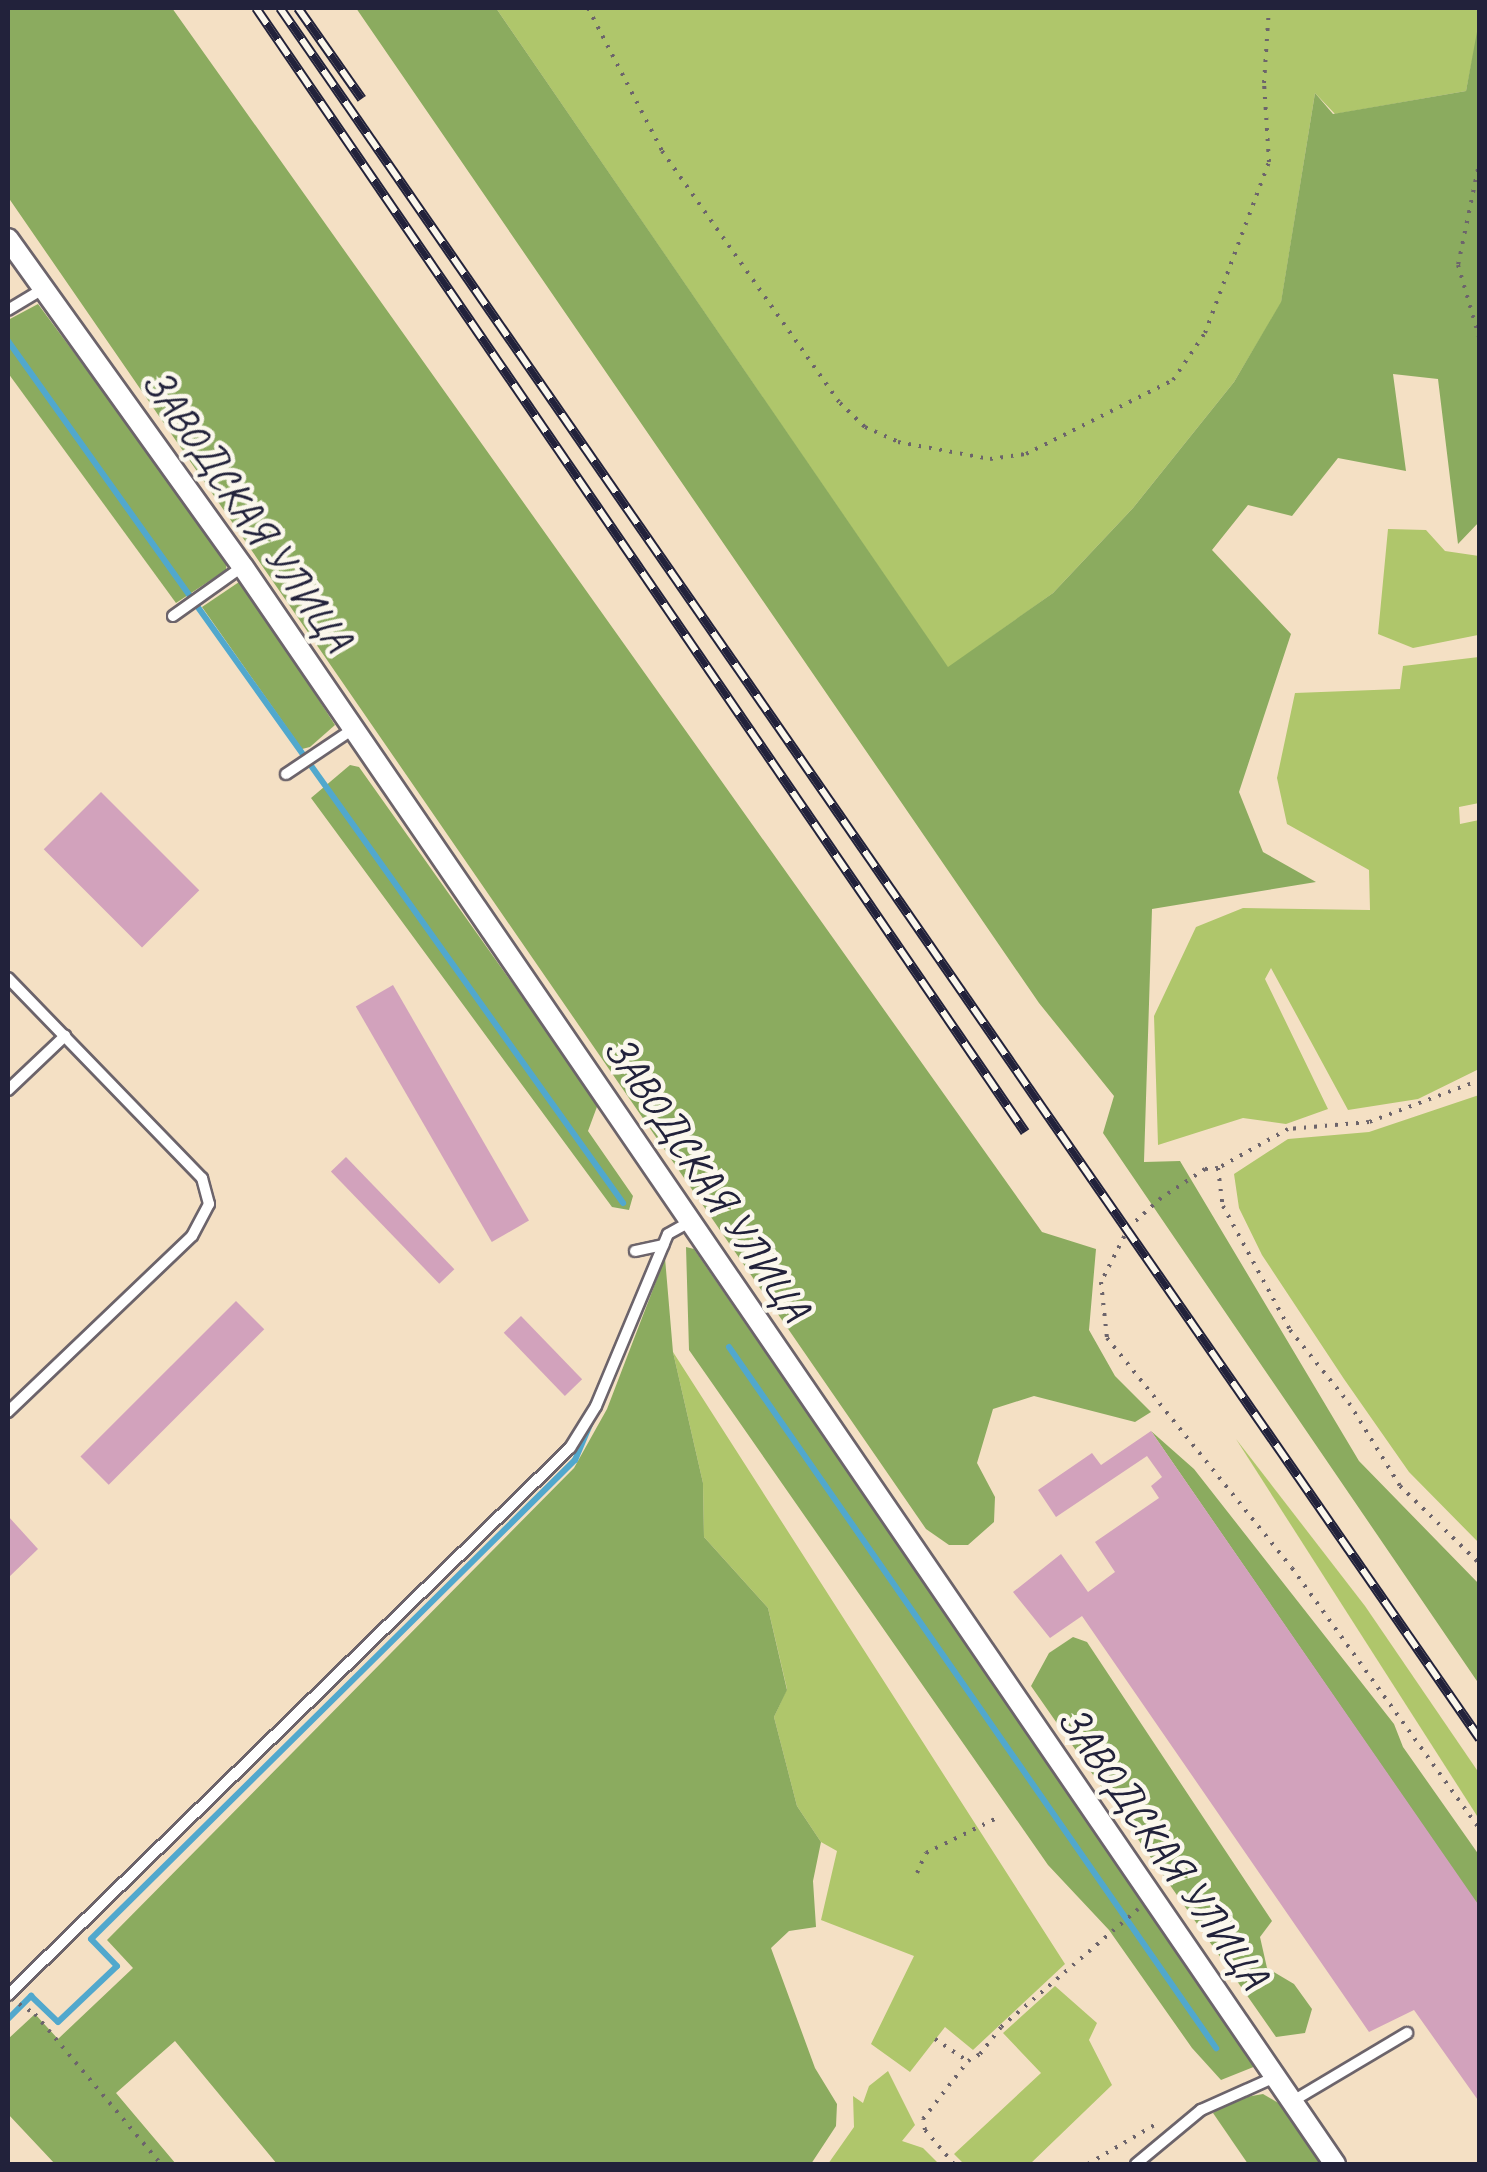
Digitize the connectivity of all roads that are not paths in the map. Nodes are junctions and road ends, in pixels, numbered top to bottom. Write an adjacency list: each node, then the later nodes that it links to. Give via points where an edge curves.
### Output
1 (8, 238): 2 (street, ЗАВОДСКАЯ УЛИЦА)
2 (43, 290): 3 (lane); 4 (street, ЗАВОДСКАЯ УЛИЦА)
3 (8, 310)
4 (243, 566): 5 (lane); 6 (street, ЗАВОДСКАЯ УЛИЦА)
5 (173, 616)
6 (353, 729): 7 (lane); 11 (street, ЗАВОДСКАЯ УЛИЦА)
7 (286, 774)
8 (8, 978): 9 (lane)
9 (65, 1036): 10 (lane); 14 (lane, via 202,1178 208,1204 192,1236)
10 (8, 1090)
11 (690, 1221): 12 (lane); 17 (street, ЗАВОДСКАЯ УЛИЦА)
12 (663, 1245): 13 (lane); 15 (lane, via 596,1406 570,1448)
13 (635, 1251)
14 (8, 1412)
15 (8, 1995)
16 (1407, 2033): 18 (lane)
17 (1275, 2078): 18 (street, ЗАВОДСКАЯ УЛИЦА); 19 (lane, via 1201,2110)
18 (1292, 2102): 20 (street, ЗАВОДСКАЯ УЛИЦА)
19 (1136, 2164)
20 (1335, 2164)

